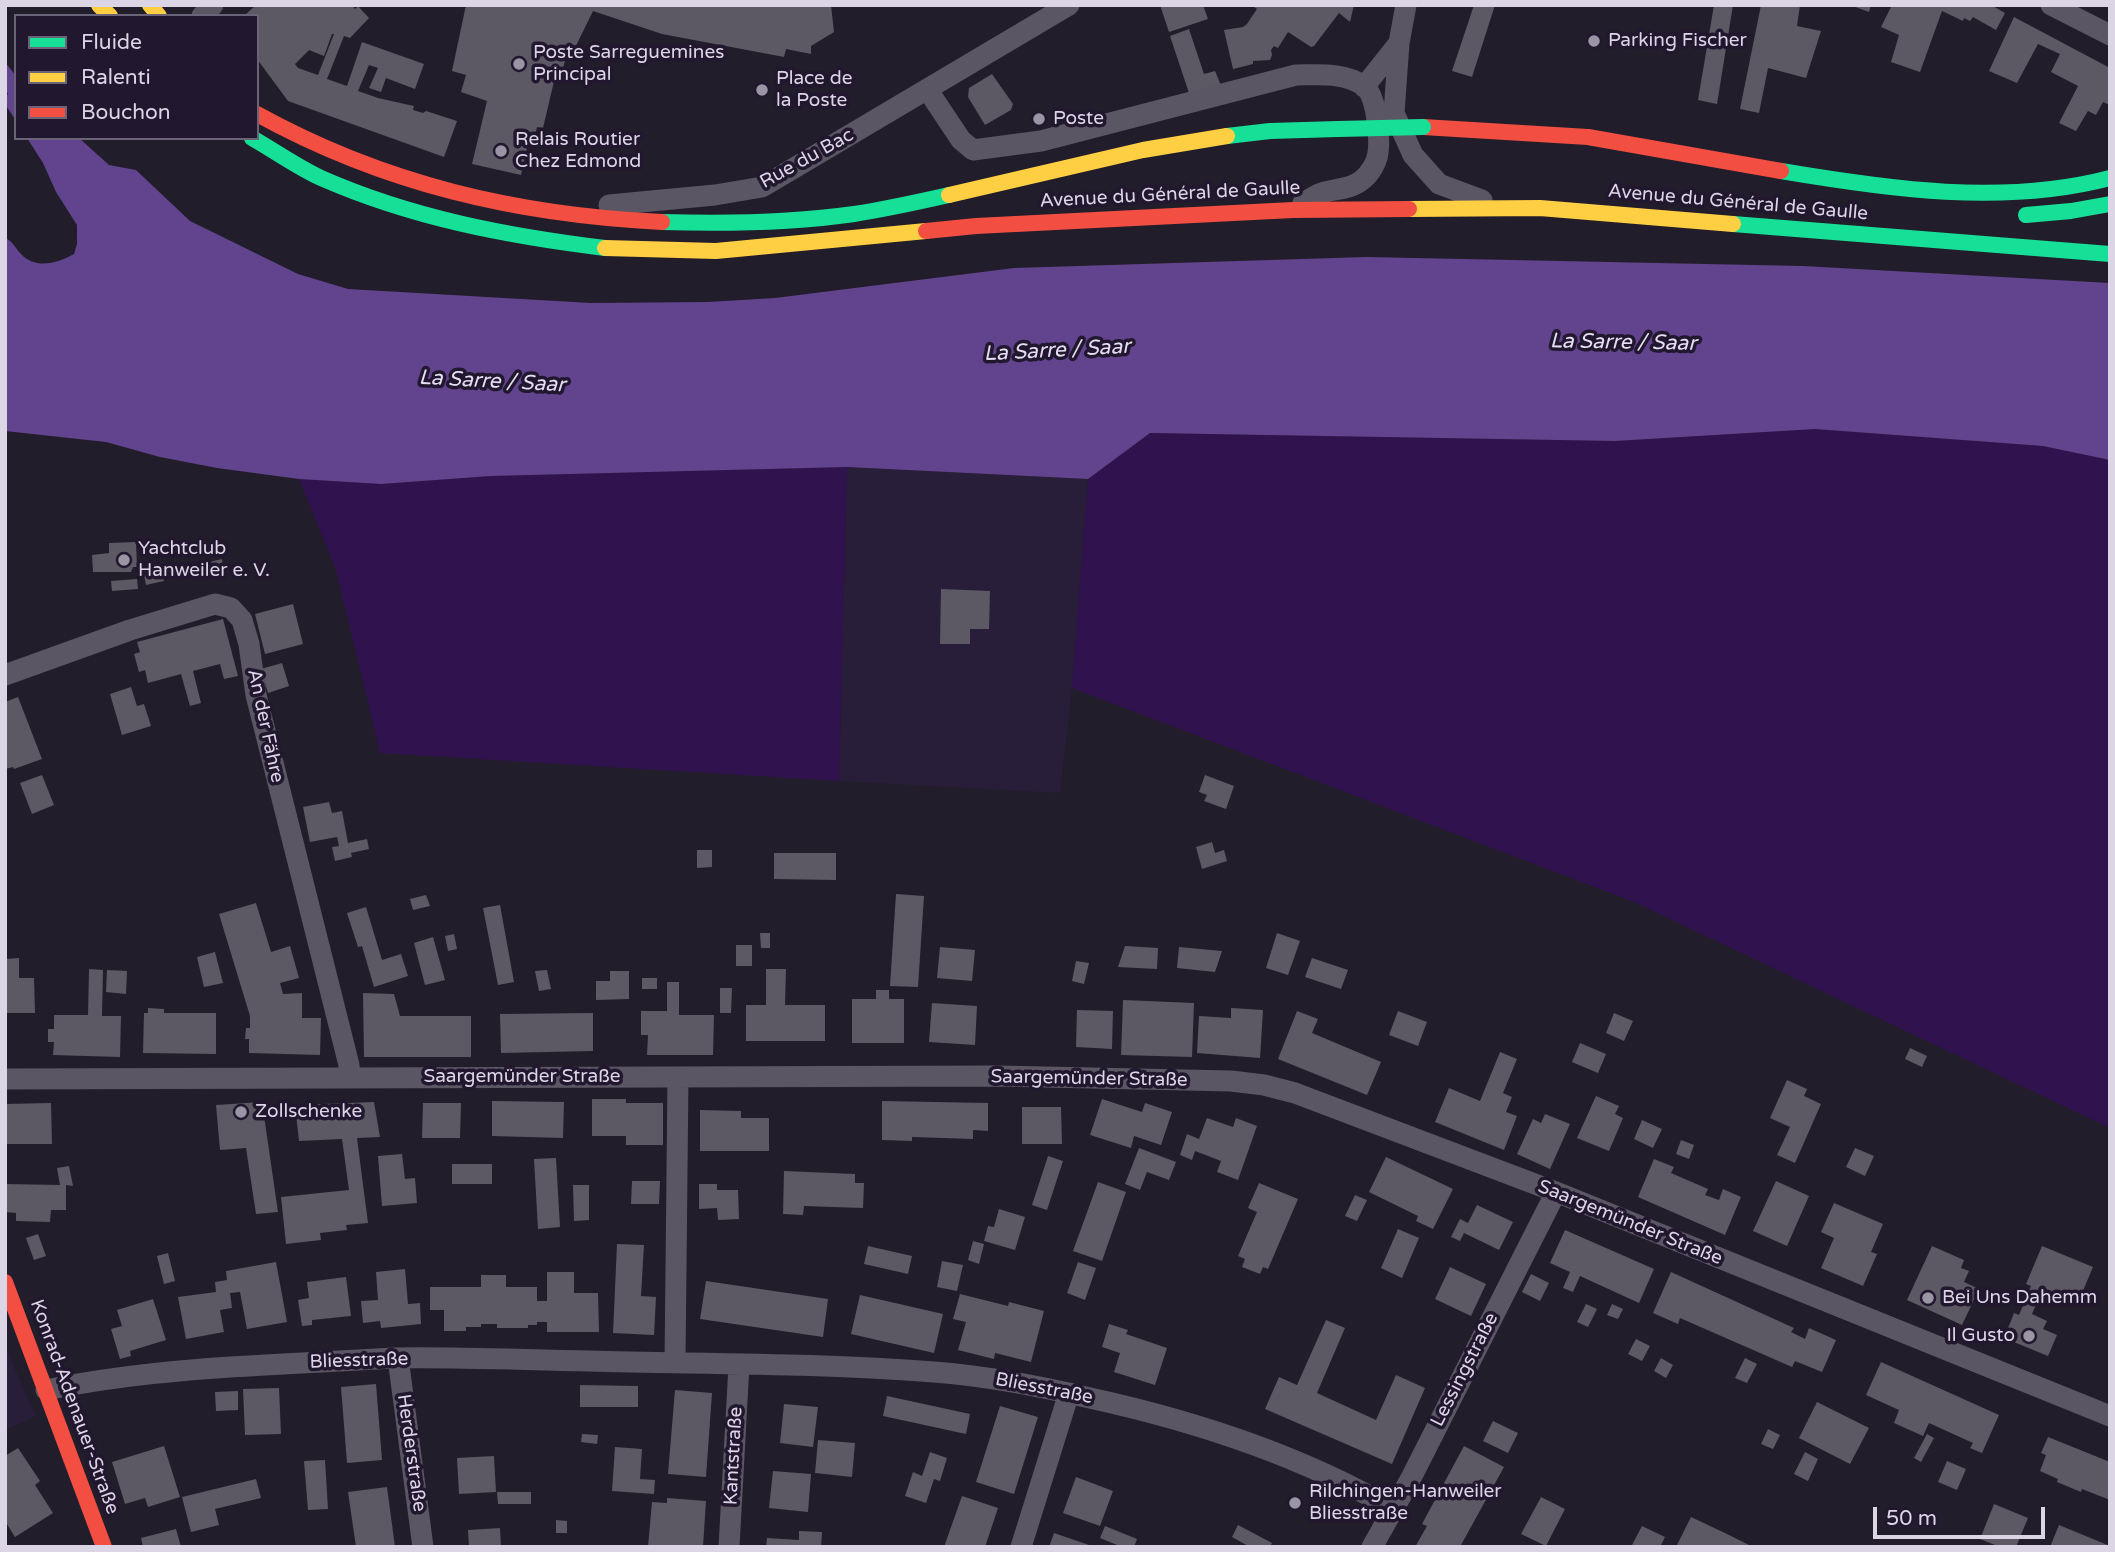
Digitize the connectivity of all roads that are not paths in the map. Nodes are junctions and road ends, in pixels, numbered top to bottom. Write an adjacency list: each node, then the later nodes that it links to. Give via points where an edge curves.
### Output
1 (1069, 5): 7 (street, Rue du Bac)
2 (1406, 5): 5 (street)
3 (2051, 5): 4 (street)
4 (2110, 35)
5 (1399, 43): 6 (street); 13 (street, via 1394,113 1413,155 1426,171 1439,184 1483,200)
6 (1364, 87): 7 (street, via 1338,75 1296,75 1041,141 973,150 961,140); 14 (street, via 1372,97 1377,118 1378,153 1373,169 1344,190 1319,194)
7 (927, 89): 11 (street, Rue du Bac, via 762,187 610,205)
8 (259, 115): 11 (main road, Avenue du Général de Gaulle, via 368,168 445,191)
9 (255, 140): 14 (main road, Avenue du Général de Gaulle, via 319,177 404,210 540,240 618,250 716,251 976,226)
10 (2110, 177): 11 (main road, Avenue du Général de Gaulle, bridge, via 2026,192 1889,187 1638,144 1506,130 1423,127 1259,132 1176,145 847,215 763,223 694,225 610,219)
11 (512, 204)
12 (2110, 204): 16 (main road)
13 (1540, 208): 14 (main road, Avenue du Général de Gaulle); 15 (main road); 17 (main road, Avenue du Général de Gaulle)
14 (1293, 210)
15 (1793, 213)
16 (2009, 215)
17 (2110, 254)
18 (5, 675): 19 (street, An der Fähre, via 215,604 231,608 242,620)
19 (349, 1077): 20 (street, Saargemünder Straße); 21 (street, Saargemünder Straße)
20 (678, 1077): 22 (street, Saargemünder Straße, via 998,1076 1264,1085); 25 (street)
21 (5, 1079)
22 (1556, 1192): 29 (street, Saargemünder Straße); 30 (street, Lessingstraße)
23 (5, 1282): 27 (main road, Konrad-Adenauer-Straße)
24 (398, 1358): 25 (street, Bliesstraße); 27 (street, Bliesstraße, via 145,1373); 32 (street, Herderstraße)
25 (675, 1363): 26 (street, Bliesstraße)
26 (739, 1365): 28 (street, Bliesstraße, via 936,1372); 33 (street, Kantstraße)
27 (46, 1391): 31 (main road, Konrad-Adenauer-Straße)
28 (1069, 1393): 30 (street, Bliesstraße, via 1239,1439 1364,1491); 34 (street)
29 (2110, 1416)
30 (1393, 1509): 35 (street, Lessingstraße)
31 (104, 1547)
32 (424, 1547)
33 (729, 1547)
34 (1021, 1547)
35 (1372, 1547)

